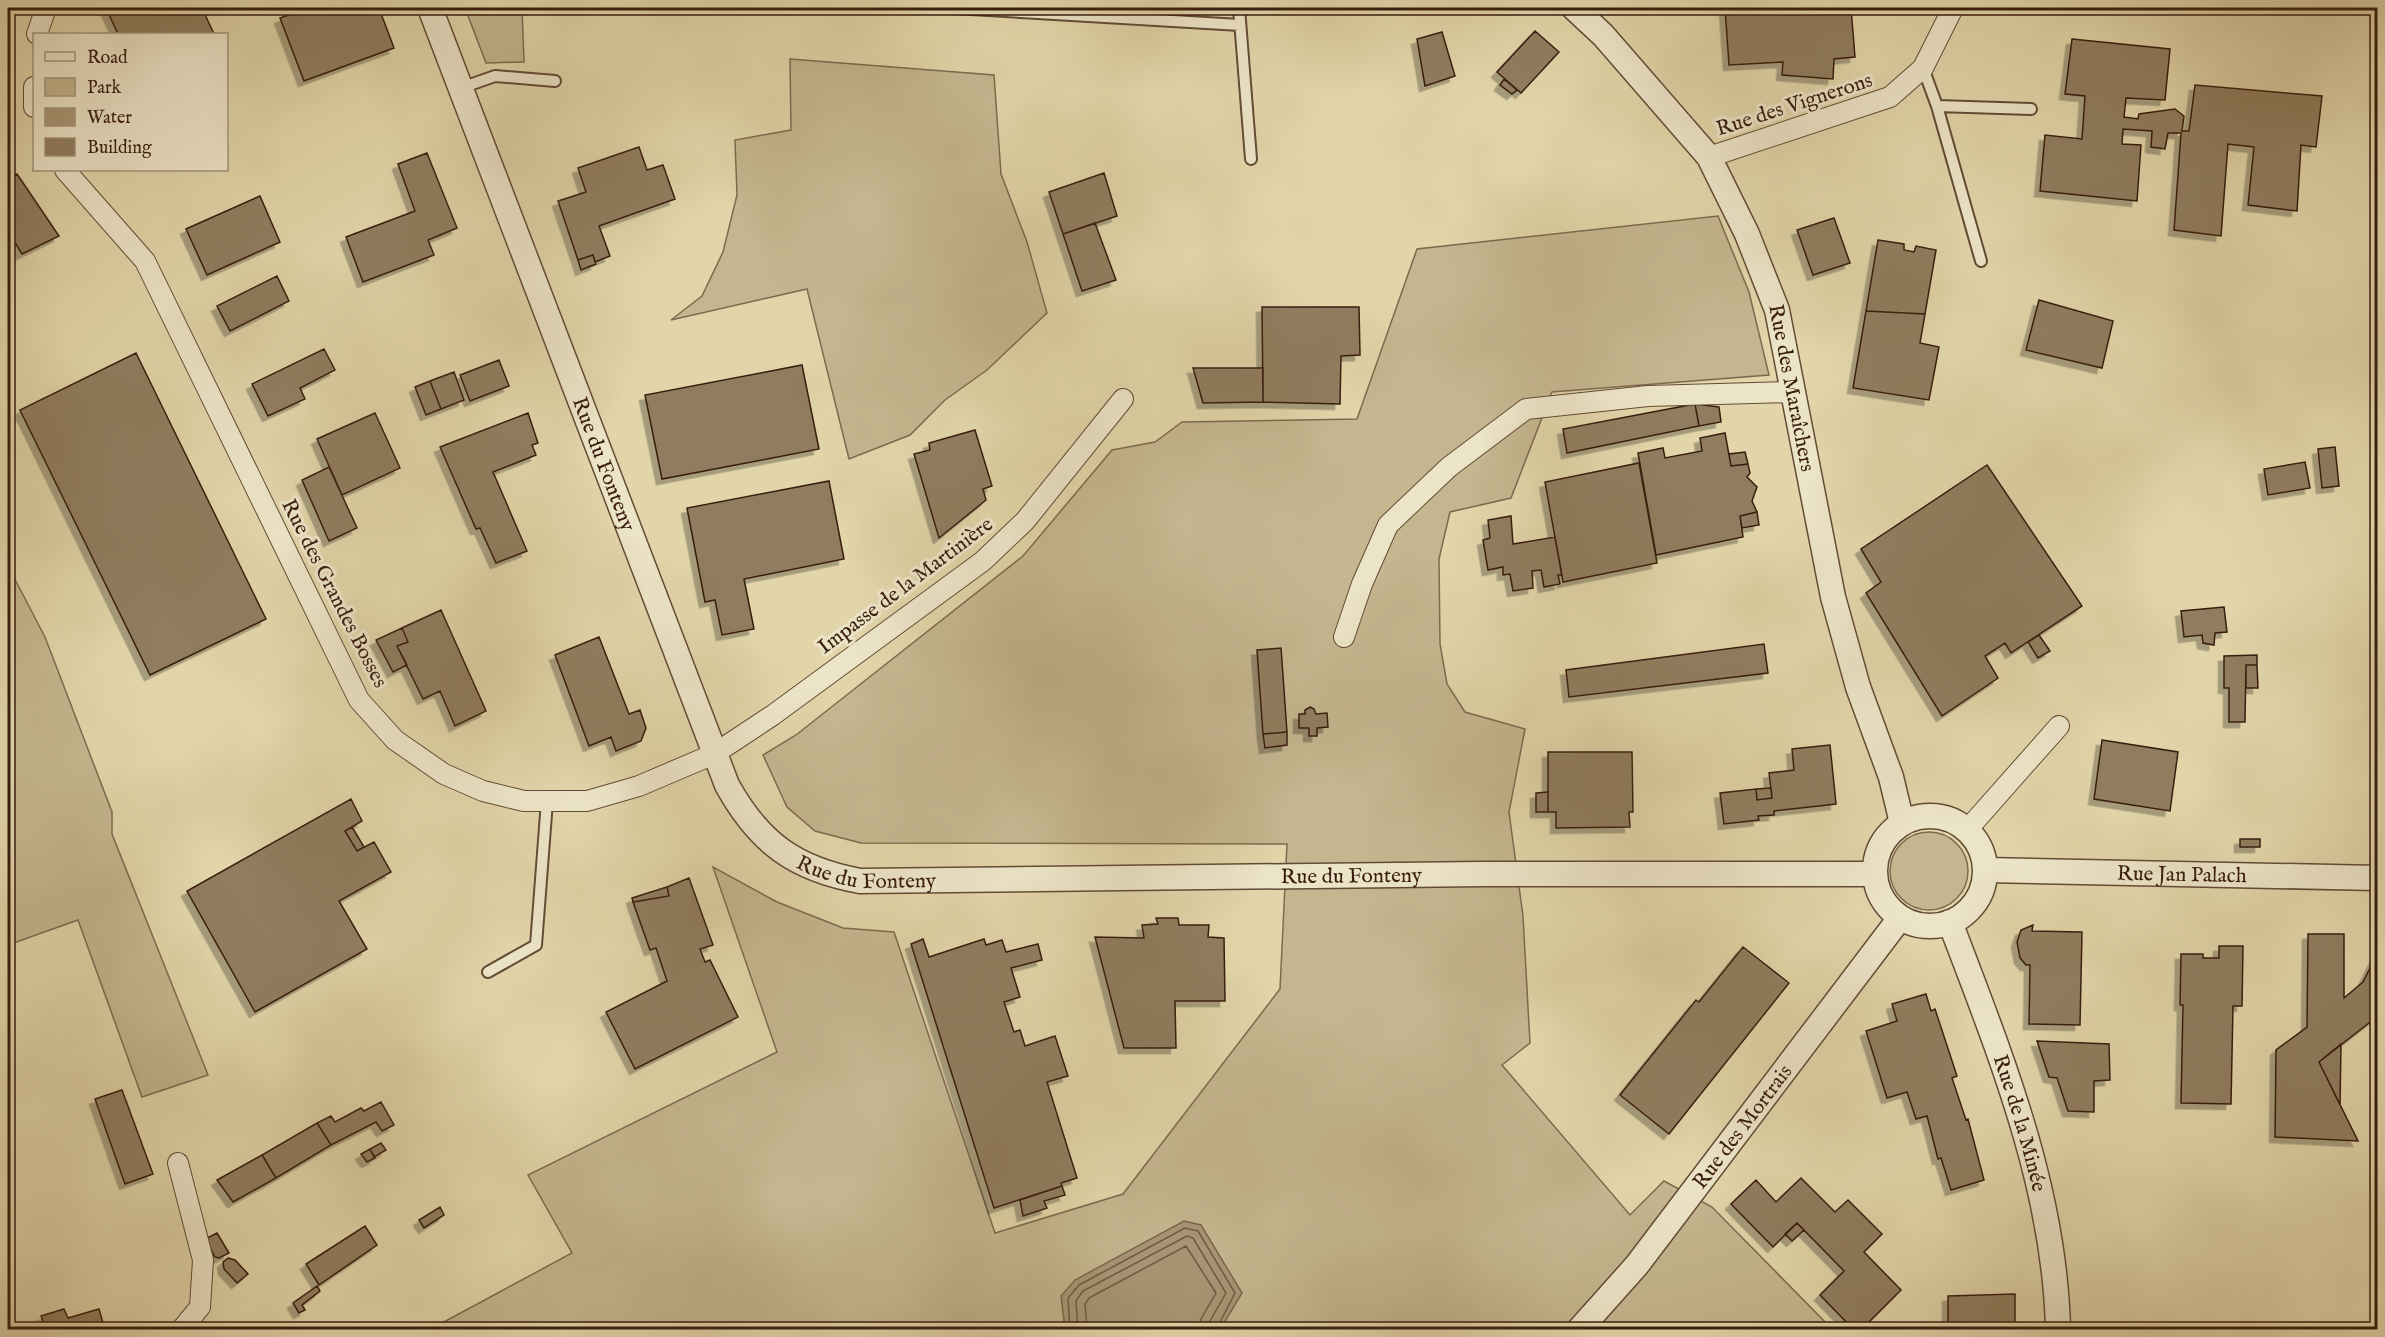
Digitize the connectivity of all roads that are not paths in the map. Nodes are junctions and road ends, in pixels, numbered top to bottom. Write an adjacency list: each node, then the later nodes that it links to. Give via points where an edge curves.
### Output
1 (46, 8): 8 (street)
2 (430, 8): 11 (street, Rue du Fonteny)
3 (953, 8): 7 (lane)
4 (1239, 8): 7 (lane)
5 (1574, 8): 14 (street, Rue des Maraîchers, via 1611,43)
6 (1953, 8): 9 (street, Rue des Vignerons)
7 (1240, 25): 15 (lane)
8 (38, 33)
9 (1923, 68): 12 (lane); 14 (street, Rue des Vignerons, via 1890,97)
10 (555, 81): 11 (lane, via 495,76)
11 (461, 88): 22 (street, Rue du Fonteny)
12 (1937, 106): 13 (lane); 17 (lane)
13 (2031, 109)
14 (1709, 157): 18 (street, Rue des Maraîchers, via 1747,234 1777,310)
15 (1251, 159)
16 (66, 171): 23 (street, Rue des Grandes Bosses, via 145,261 359,700 395,740 444,774 483,791 524,801)
17 (1982, 261)
18 (1793, 392): 20 (street, via 1648,396 1526,409 1449,467 1388,525); 24 (street, Rue des Maraîchers, via 1833,597)
19 (1123, 399): 22 (street, Impasse de la Martinière, via 1024,521 982,561)
20 (1344, 637)
21 (2059, 726): 25 (street)
22 (714, 754): 23 (street, Rue des Grandes Bosses, via 639,786 587,801); 27 (street, Rue du Fonteny, via 735,800 759,833 792,859 829,875 860,881)
23 (548, 801): 31 (lane, via 536,945)
24 (1902, 823): 25 (street, via 1929,815 1956,822); 27 (street, via 1881,844)
25 (1967, 830): 26 (street, via 1977,842)
26 (1986, 870): 28 (street, Rue Jan Palach); 30 (street, via 1975,903)
27 (1874, 874): 29 (street, via 1882,899)
28 (2378, 878)
29 (1900, 918): 30 (street, via 1916,925); 34 (street, Rue des Mortrais, via 1637,1265)
30 (1950, 922): 35 (street, Rue de la Minée, via 2033,1155 2048,1226)
31 (488, 972)
32 (178, 1163): 33 (street, via 202,1260 200,1307)
33 (181, 1329)
34 (1579, 1329)
35 (2058, 1329)

